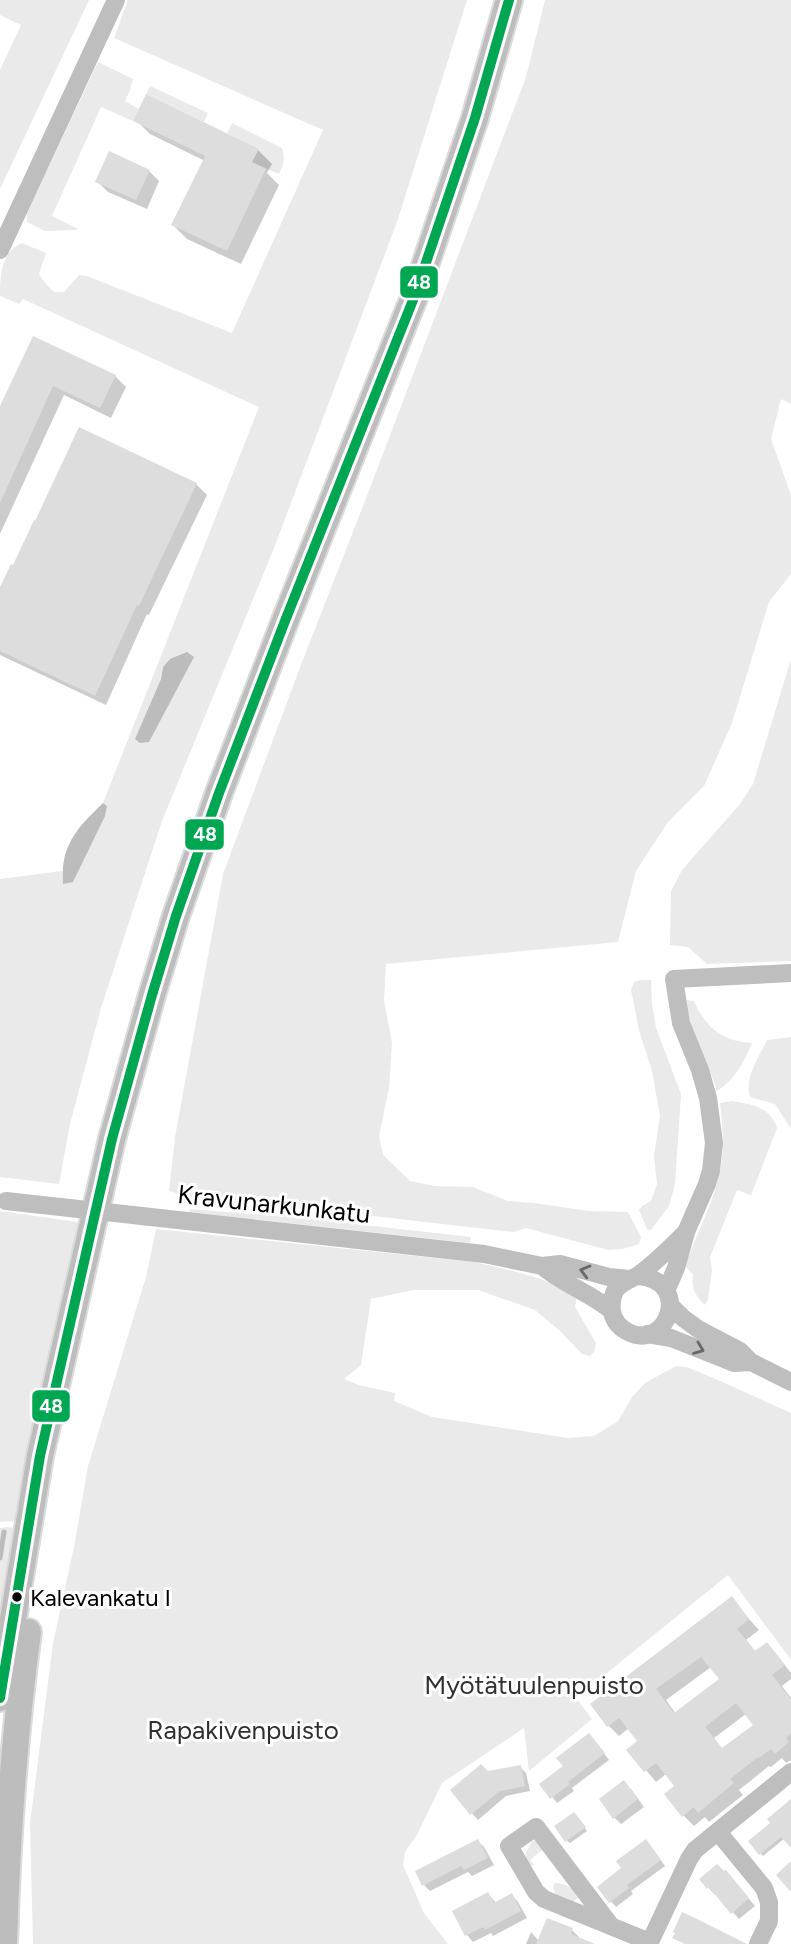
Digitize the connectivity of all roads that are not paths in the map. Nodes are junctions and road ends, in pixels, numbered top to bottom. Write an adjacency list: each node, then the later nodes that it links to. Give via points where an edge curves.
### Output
1 (116, 0): 3 (street)
2 (509, 0): 12 (highway, via 415,295 219,793 180,906 121,1101)
3 (1, 246)
4 (791, 972): 6 (street, via 674,979 681,1023 708,1098 713,1143 709,1178)
5 (3, 1201): 7 (street, Kravunarkunkatu, bridge, via 474,1253)
6 (685, 1232): 8 (street); 9 (street)
7 (542, 1266): 8 (street, Kravunarkunkatu, one-way to 7, via 609,1277 559,1264); 10 (street, Kravunarkunkatu)
8 (634, 1277): 9 (street, via 655,1279); 10 (street, via 615,1292)
9 (668, 1298): 11 (street, via 669,1315 664,1324); 13 (street, via 683,1318)
10 (612, 1311): 11 (street, via 626,1331)
11 (647, 1334): 13 (street, one-way to 13, via 671,1338 734,1363)
12 (68, 1336): 15 (highway, via 40,1456); 19 (highway, via 24,1662 7,1848)
13 (751, 1362): 14 (street)
14 (791, 1382)
15 (0, 1698)
16 (791, 1772): 17 (street)
17 (718, 1832): 18 (street, via 689,1859 650,1942); 20 (street, via 764,1888 769,1902 769,1921)
18 (611, 1926): 18 (street, via 536,1827 509,1846 544,1899)
19 (4, 1944)
20 (758, 1944)

